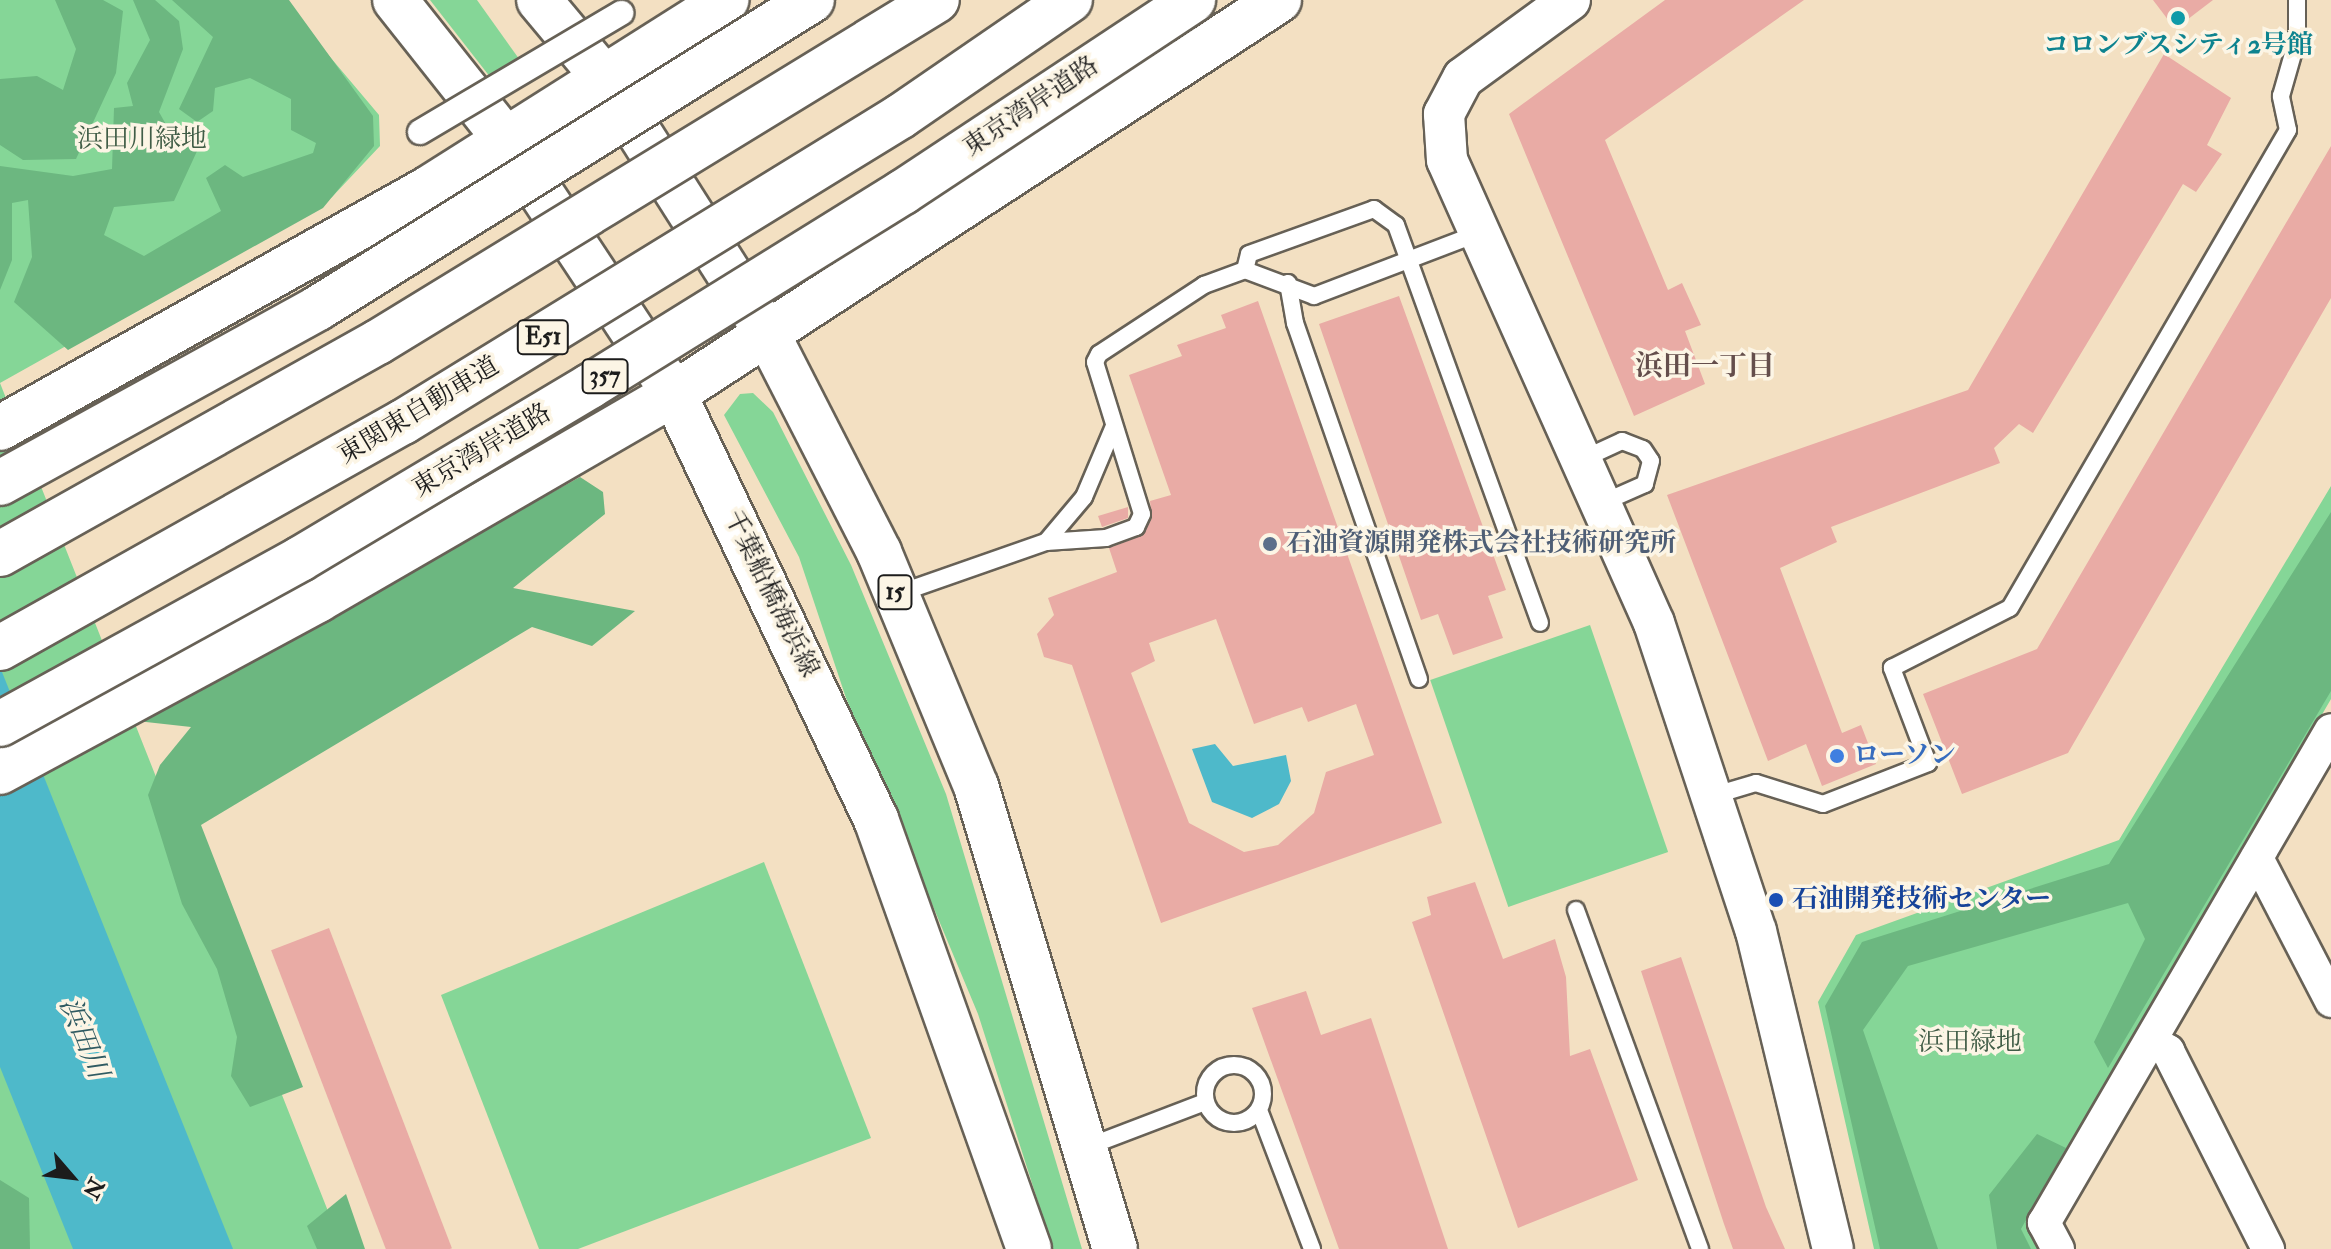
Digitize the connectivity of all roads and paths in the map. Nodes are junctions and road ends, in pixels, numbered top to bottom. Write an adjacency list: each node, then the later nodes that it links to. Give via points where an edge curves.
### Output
1 (395, 0): 14 (main road, 千葉船橋海浜線)
2 (539, 0): 12 (main road, 15)
3 (726, 0): 12 (main road)
4 (812, 0): 24 (main road, bridge, via 318,308)
5 (937, 0): 27 (main road, bridge, via 378,342)
6 (1070, 0): 30 (main road, 東関東自動車道 / E51, bridge, via 901,116 416,414)
7 (1193, 0): 32 (main road, 東京湾岸道路 / 357, bridge, via 903,192 603,378 287,567)
8 (1279, 0): 19 (main road)
9 (1570, 0): 15 (street, via 1463,78 1444,114 1447,160)
10 (2297, 0): 35 (lane, via 2297,40 2281,96 2288,130 2010,608 1892,668 1928,763 1823,804 1756,783)
11 (621, 13): 13 (street, bridge)
12 (605, 79): 14 (main road); 19 (main road, 15)
13 (420, 132)
14 (506, 140): 20 (main road, 千葉船橋海浜線); 22 (main road)
15 (1481, 233): 16 (lane); 23 (street)
16 (1409, 261): 17 (lane, via 1396,225 1374,209 1249,254); 18 (lane, via 1314,296); 29 (lane)
17 (1245, 270): 18 (lane); 21 (lane, via 1204,285 1099,354 1095,362)
18 (1288, 283): 31 (lane, via 1295,323)
19 (768, 335): 20 (main road); 28 (main road, 15)
20 (674, 394): 34 (main road, via 318,600); 43 (main road, 千葉船橋海浜線, via 876,819)
21 (1114, 426): 26 (lane, via 1084,497); 26 (lane, via 1141,494 1138,524 1106,538)
22 (3, 427)
23 (1583, 459): 25 (street); 25 (lane, via 1622,441 1643,449 1651,461 1645,484)
24 (0, 483)
25 (1602, 503): 35 (street, via 1654,623)
26 (1046, 542): 28 (lane)
27 (0, 554)
28 (896, 594): 42 (main road, 15, via 976,786)
29 (1540, 623)
30 (0, 648)
31 (1419, 679)
32 (0, 724)
33 (2331, 730): 36 (street)
34 (0, 772)
35 (1712, 796): 47 (street, via 1763,957)
36 (2257, 858): 38 (street); 39 (street)
37 (1576, 910): 46 (lane)
38 (2331, 1001)
39 (2151, 1041): 48 (street, via 2044,1223); 49 (street, via 2168,1051)
40 (1205, 1102): 41 (lane, via 1225,1122 1244,1122); 41 (lane, via 1211,1074 1238,1065 1260,1082); 42 (lane)
41 (1259, 1110): 45 (lane)
42 (1087, 1147): 44 (main road, 15)
43 (1029, 1249)
44 (1115, 1249)
45 (1312, 1249)
46 (1700, 1249)
47 (1833, 1249)
48 (2058, 1249)
49 (2268, 1249)

